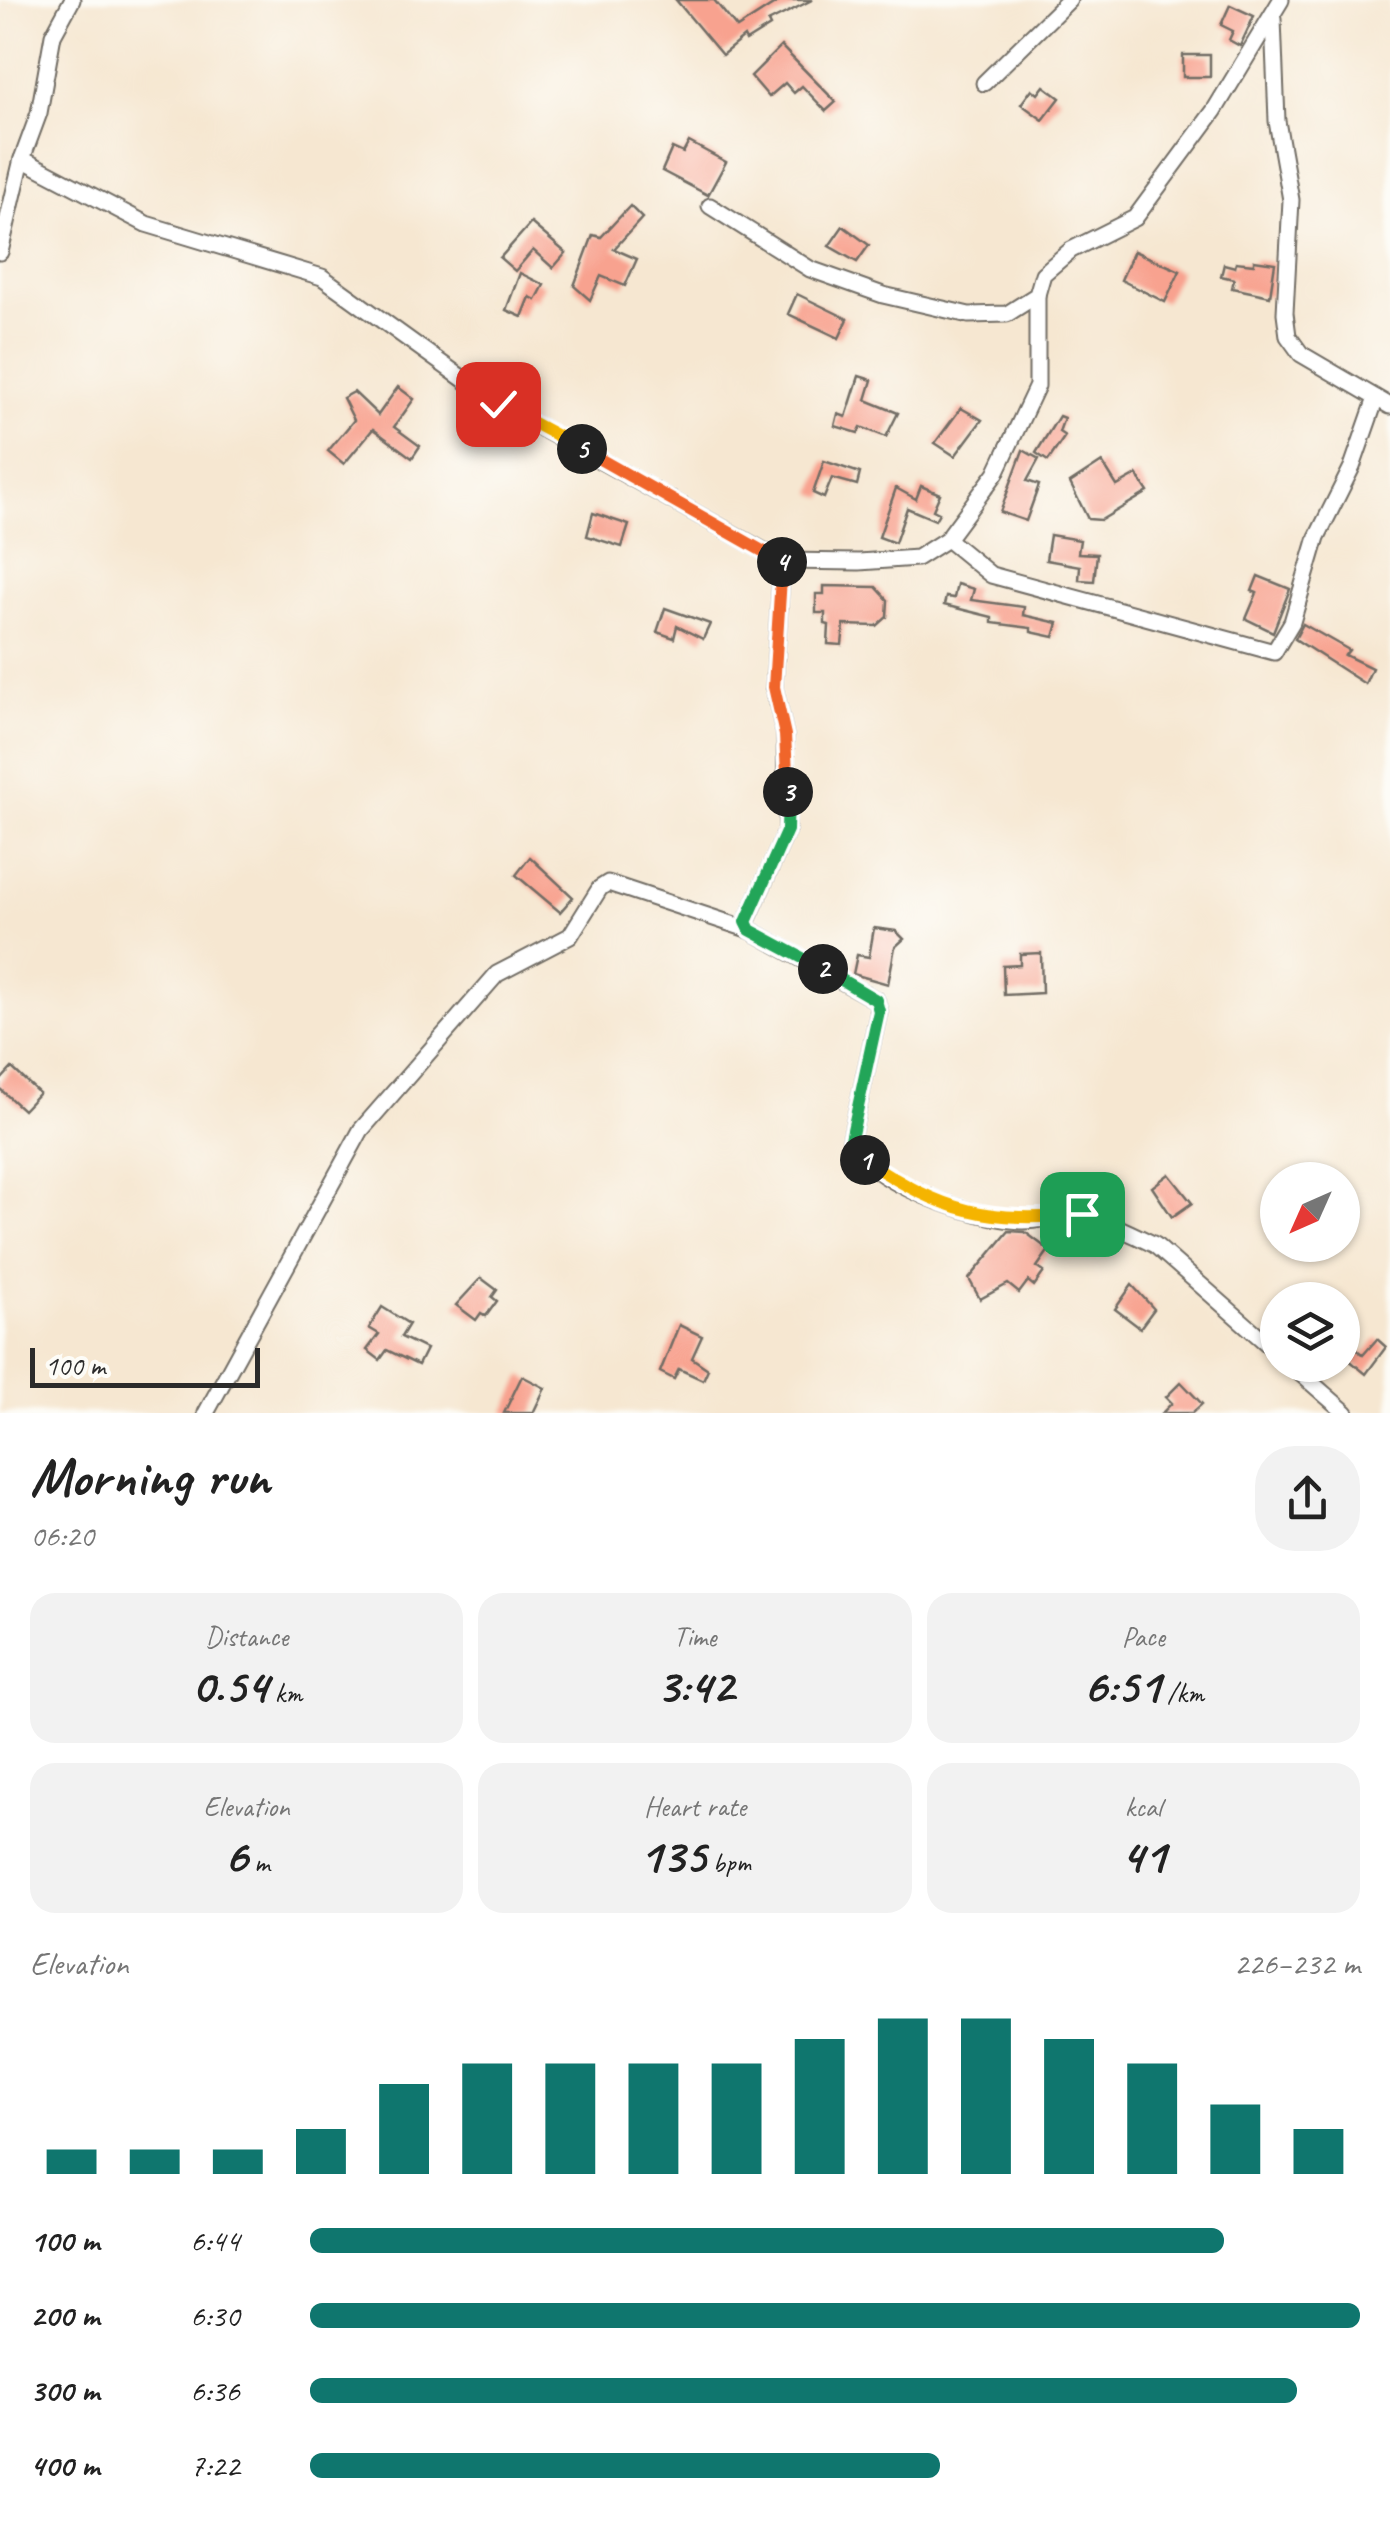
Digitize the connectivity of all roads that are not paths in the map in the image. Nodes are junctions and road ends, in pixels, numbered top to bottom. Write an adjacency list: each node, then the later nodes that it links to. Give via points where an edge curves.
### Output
1 (72, 0): 6 (street, via 54,34 40,113)
2 (1069, 0): 5 (street)
3 (1281, 0): 4 (street)
4 (1274, 19): 9 (street, via 1134,218 1071,250 1043,274); 10 (street, via 1276,121 1291,200 1288,336 1300,354)
5 (984, 83)
6 (22, 159): 8 (street); 12 (street, via 146,224 322,277 498,404)
7 (710, 206): 9 (street, via 810,269 883,294 969,315 1007,314)
8 (0, 252)
9 (1038, 295): 11 (street, via 1037,386 996,473)
10 (1382, 404): 11 (street, via 1316,537 1292,622 1274,652 991,575)
11 (947, 539): 12 (street, via 917,558)
12 (782, 561): 13 (street, via 774,687 785,735 789,814 746,922)
13 (750, 930): 14 (street, via 876,1000 851,1139 864,1160 958,1208 1021,1221 1082,1214 1137,1236); 16 (street, via 608,883 570,936 497,974 360,1130)
14 (1260, 1337)
15 (1310, 1382): 17 (street)
16 (206, 1413)
17 (1346, 1413)

